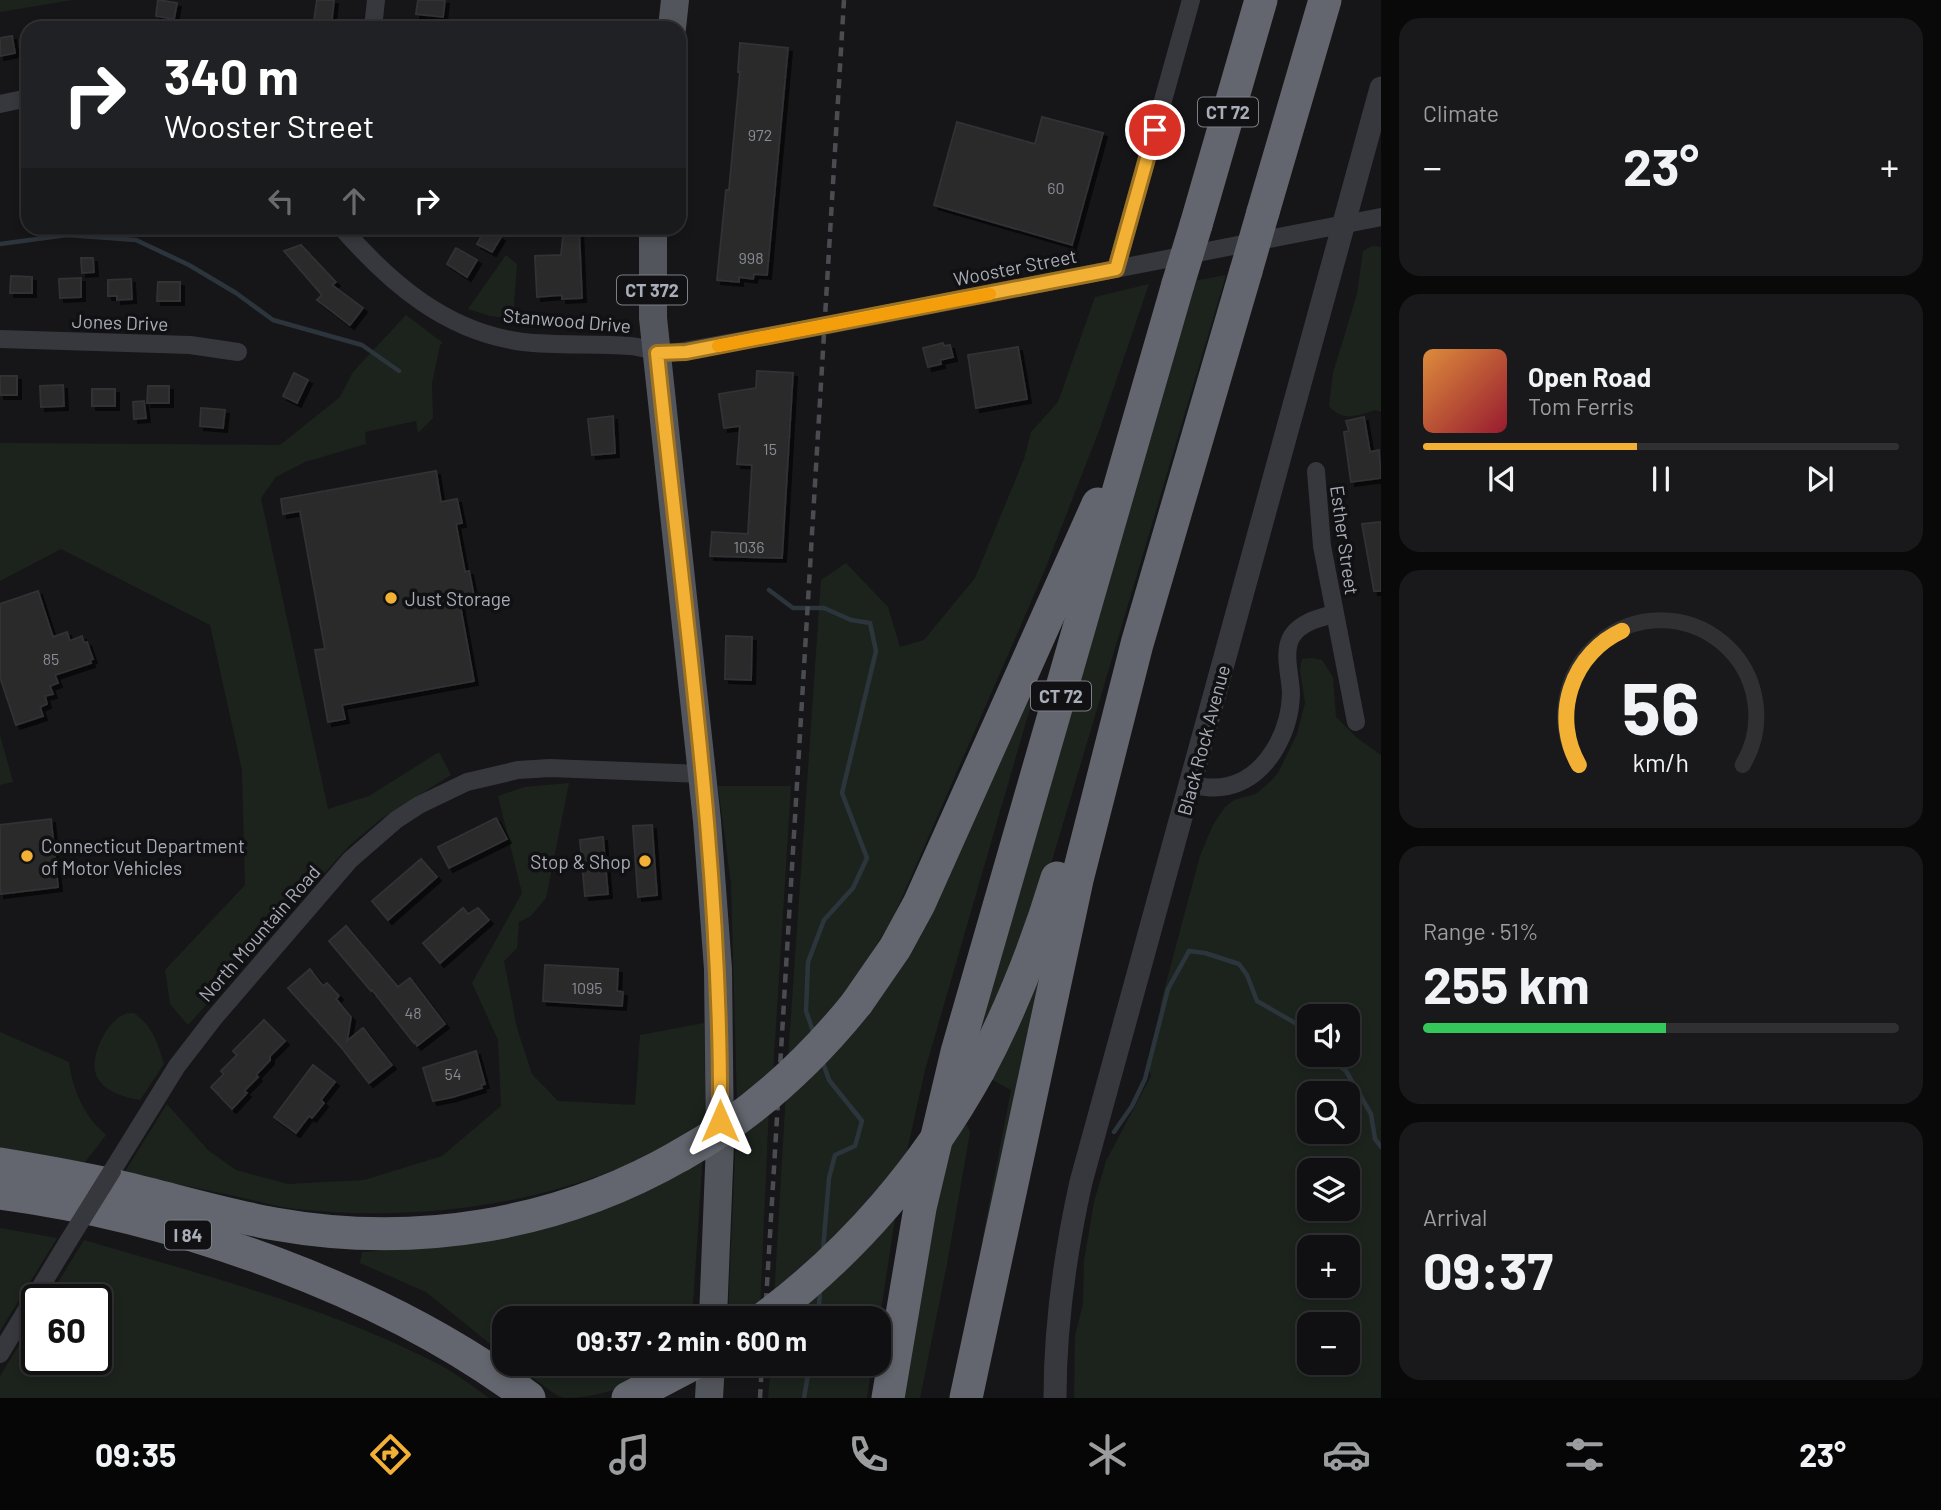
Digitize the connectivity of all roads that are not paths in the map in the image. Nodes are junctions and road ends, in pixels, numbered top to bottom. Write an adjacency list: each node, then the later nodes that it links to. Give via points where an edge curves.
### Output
1 (376, 0): 6 (street)
2 (675, 0): 7 (main road)
3 (1191, 0): 15 (street)
4 (1261, 0): 19 (highway, CT 72, bridge)
5 (1325, 0): 21 (highway, CT 72, bridge)
6 (374, 21)
7 (673, 21)
8 (1381, 88): 12 (street, Black Rock Avenue)
9 (21, 99): 10 (street)
10 (0, 104)
11 (1381, 217): 12 (street, Wooster Street)
12 (1343, 225): 15 (street, Wooster Street); 25 (street, Black Rock Avenue)
13 (348, 235): 18 (street, Stanwood Drive, via 405,290 463,325 520,341 631,346)
14 (653, 235): 18 (main road, CT 372)
15 (1116, 269): 18 (street, Wooster Street, via 686,352)
16 (0, 339): 17 (street, Jones Drive, via 190,345)
17 (238, 352)
18 (657, 353): 24 (main road, CT 372)
19 (1157, 356): 27 (highway, bridge, via 1101,498 895,948 824,1042 781,1084 726,1127 614,1188 537,1214 466,1229 397,1235 276,1224); 37 (highway, CT 72, via 957,1052 920,1208)
20 (1316, 471): 22 (street, Esther Street, via 1322,546)
21 (1178, 501): 26 (highway, CT 72, via 1102,776); 30 (highway, bridge, via 1138,600 1040,932 979,1070 938,1137 878,1213 831,1262)
22 (1335, 614): 23 (street, Esther Street); 25 (street, Esther Street, via 1303,625 1292,636 1288,716 1269,759 1245,780 1229,786)
23 (1356, 722)
24 (702, 774): 29 (main road, CT 372, via 718,957 721,1055); 31 (street, North Mountain Road, bridge, via 518,770 467,782 396,820 350,860 205,1028)
25 (1191, 785): 40 (street, Black Rock Avenue, via 1075,1207 1059,1306)
26 (1044, 1034): 38 (highway, CT 72); 39 (highway, via 1036,1124)
27 (0, 1164)
28 (0, 1193): 34 (highway, I 84, via 141,1222 296,1272 420,1330)
29 (714, 1306)
30 (778, 1306)
31 (0, 1354)
32 (670, 1376): 35 (highway)
33 (710, 1376): 36 (main road)
34 (529, 1398)
35 (628, 1398)
36 (709, 1398)
37 (888, 1398)
38 (966, 1398)
39 (990, 1398)
40 (1055, 1398)

